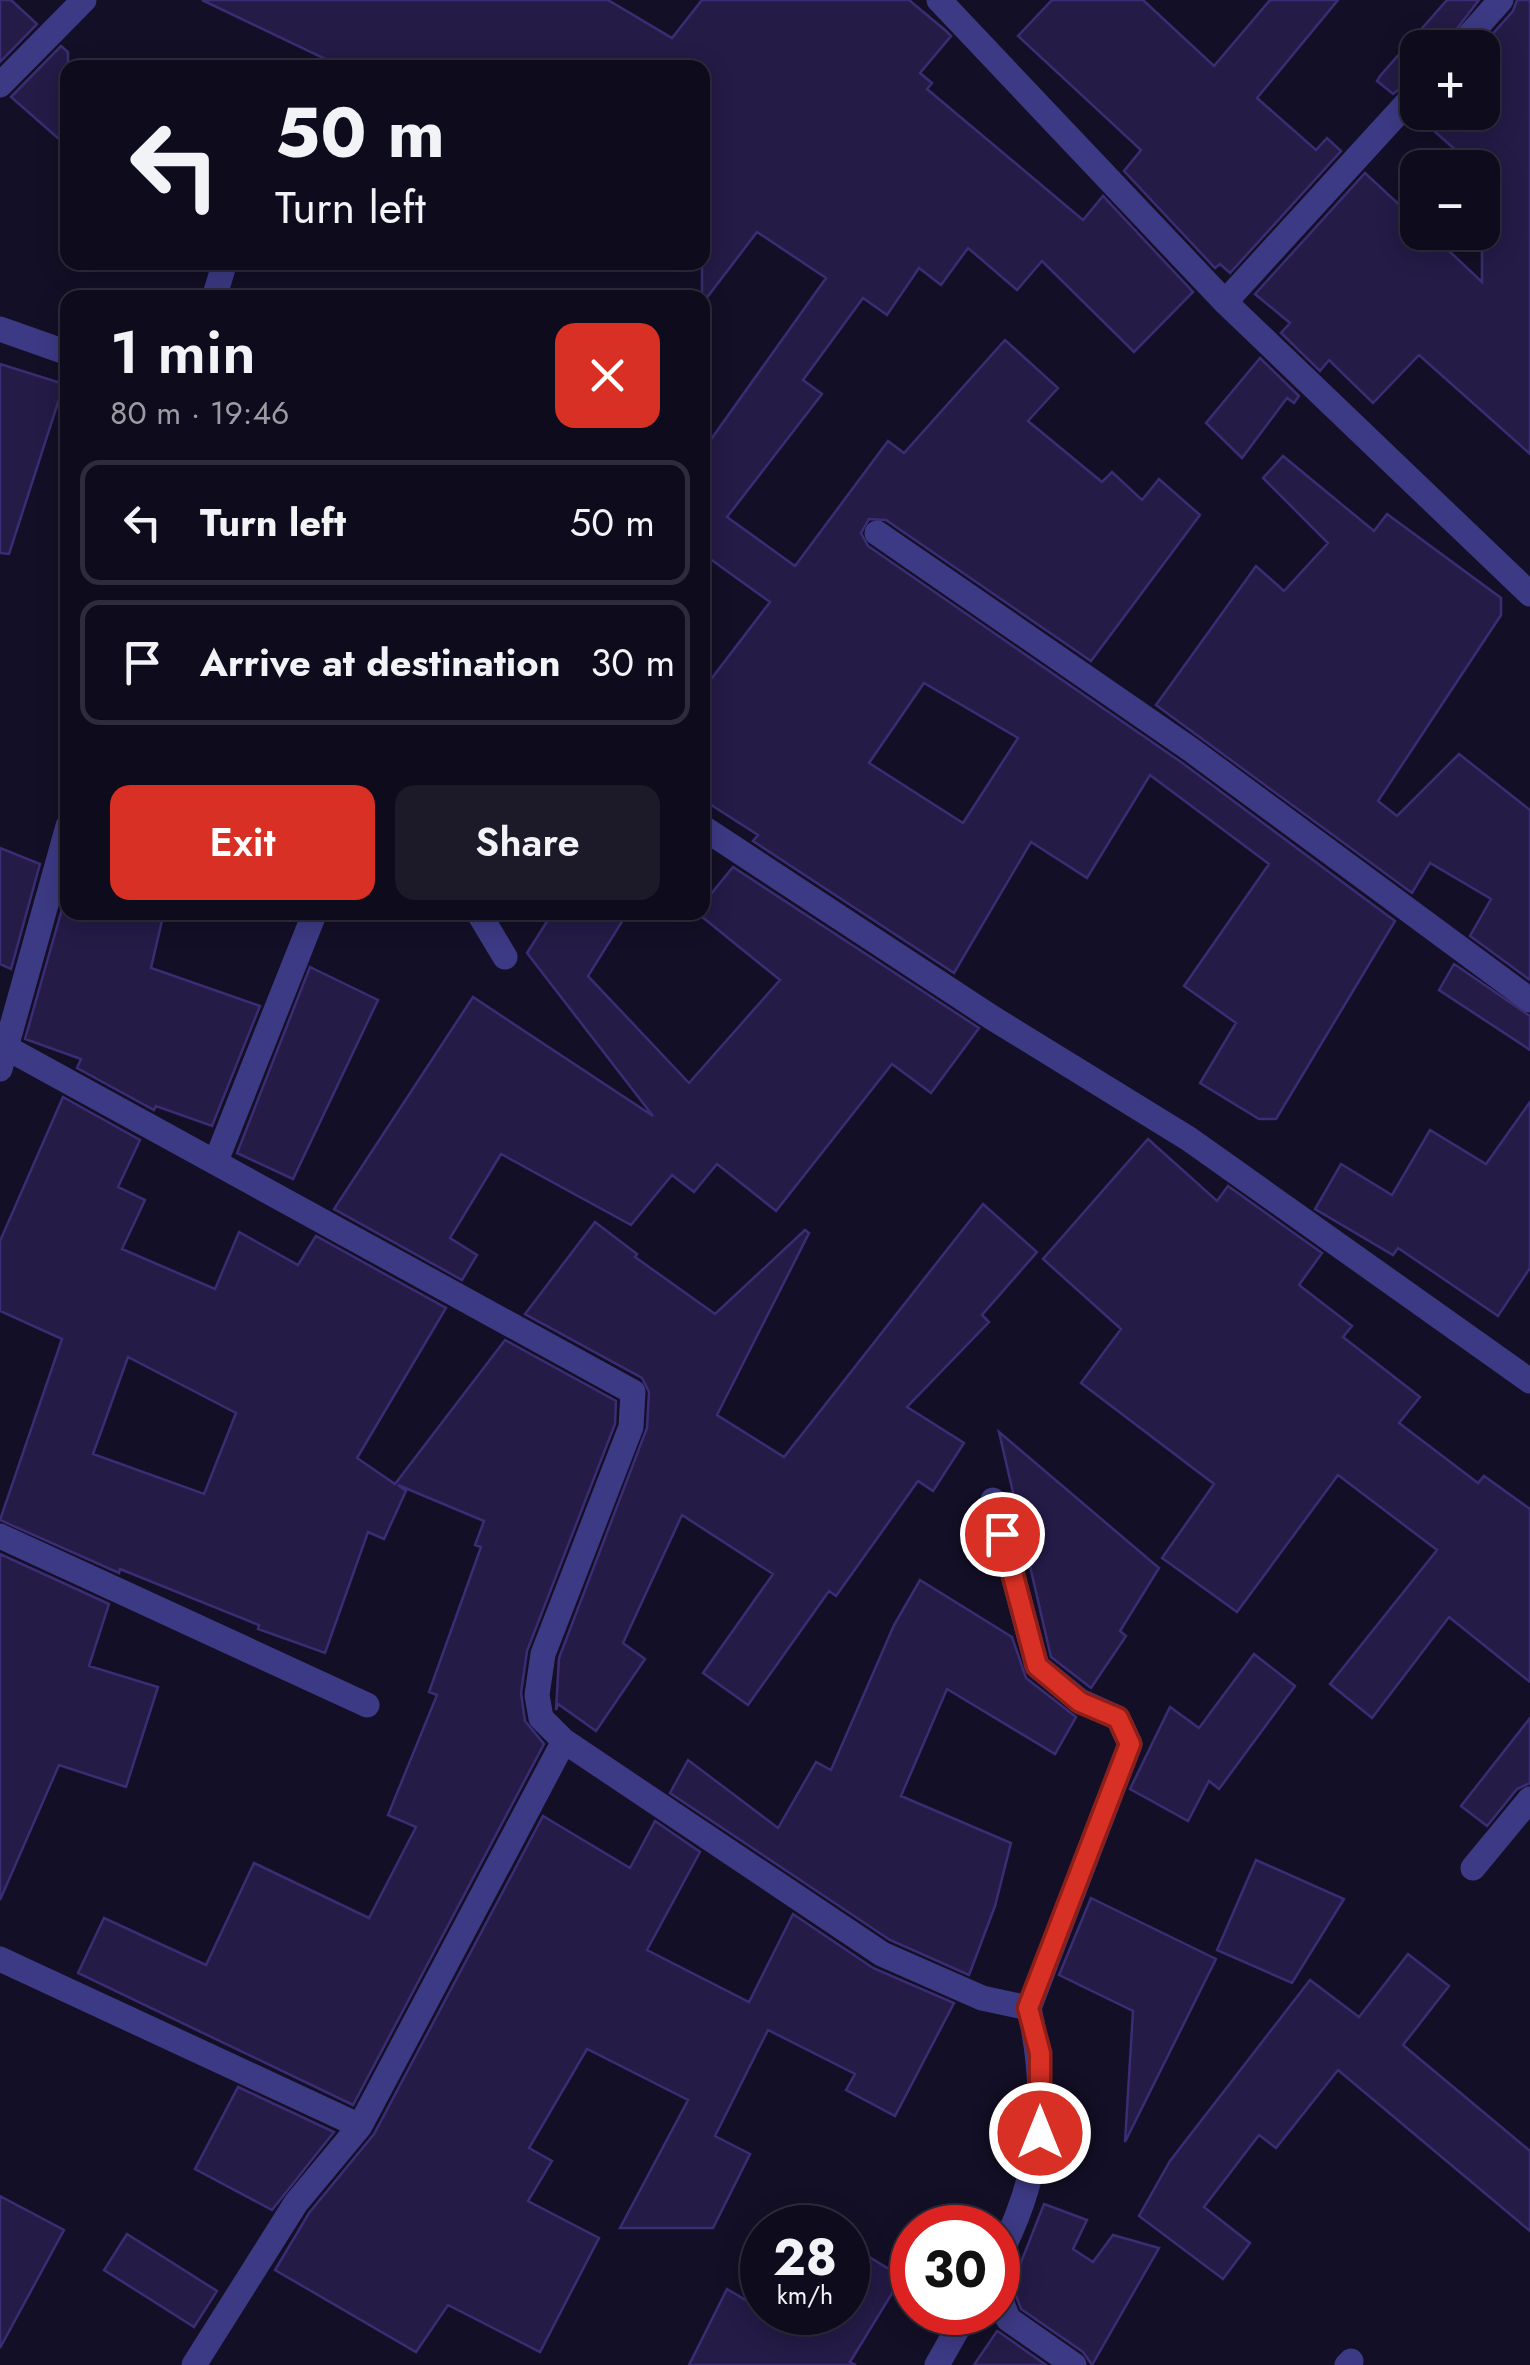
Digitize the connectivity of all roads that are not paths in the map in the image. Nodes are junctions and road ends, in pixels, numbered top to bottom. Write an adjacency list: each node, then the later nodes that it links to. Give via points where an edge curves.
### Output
1 (84, 0): 5 (street)
2 (939, 0): 7 (street)
3 (1501, 0): 4 (street)
4 (1474, 30)
5 (0, 86)
6 (1400, 111): 7 (street)
7 (1225, 302): 11 (street)
8 (0, 329): 9 (street)
9 (60, 351)
10 (877, 533): 18 (street, via 1190,749)
11 (1521, 566): 12 (street)
12 (1530, 594)
13 (710, 832): 21 (street, via 1190,1138)
14 (60, 855): 19 (street)
15 (312, 920): 20 (street)
16 (483, 920): 17 (street)
17 (505, 957)
18 (1530, 1000)
19 (4, 1058): 20 (street)
20 (216, 1160): 25 (street, via 634,1392 631,1427 543,1654 541,1718)
21 (1530, 1381)
22 (992, 1500): 29 (street, via 1037,1666 1080,1702 1118,1718 1130,1744)
23 (0, 1536): 24 (street)
24 (367, 1705)
25 (564, 1741): 29 (street, via 882,1954 982,1998); 30 (street)
26 (1530, 1799): 27 (street)
27 (1473, 1868)
28 (0, 1959): 30 (street)
29 (1028, 2008): 31 (street, via 1040,2053 1040,2133)
30 (360, 2126): 34 (street, via 296,2203)
31 (1020, 2216)
32 (1020, 2327): 36 (street)
33 (954, 2335): 35 (street)
34 (194, 2365)
35 (936, 2365)
36 (1074, 2365)

